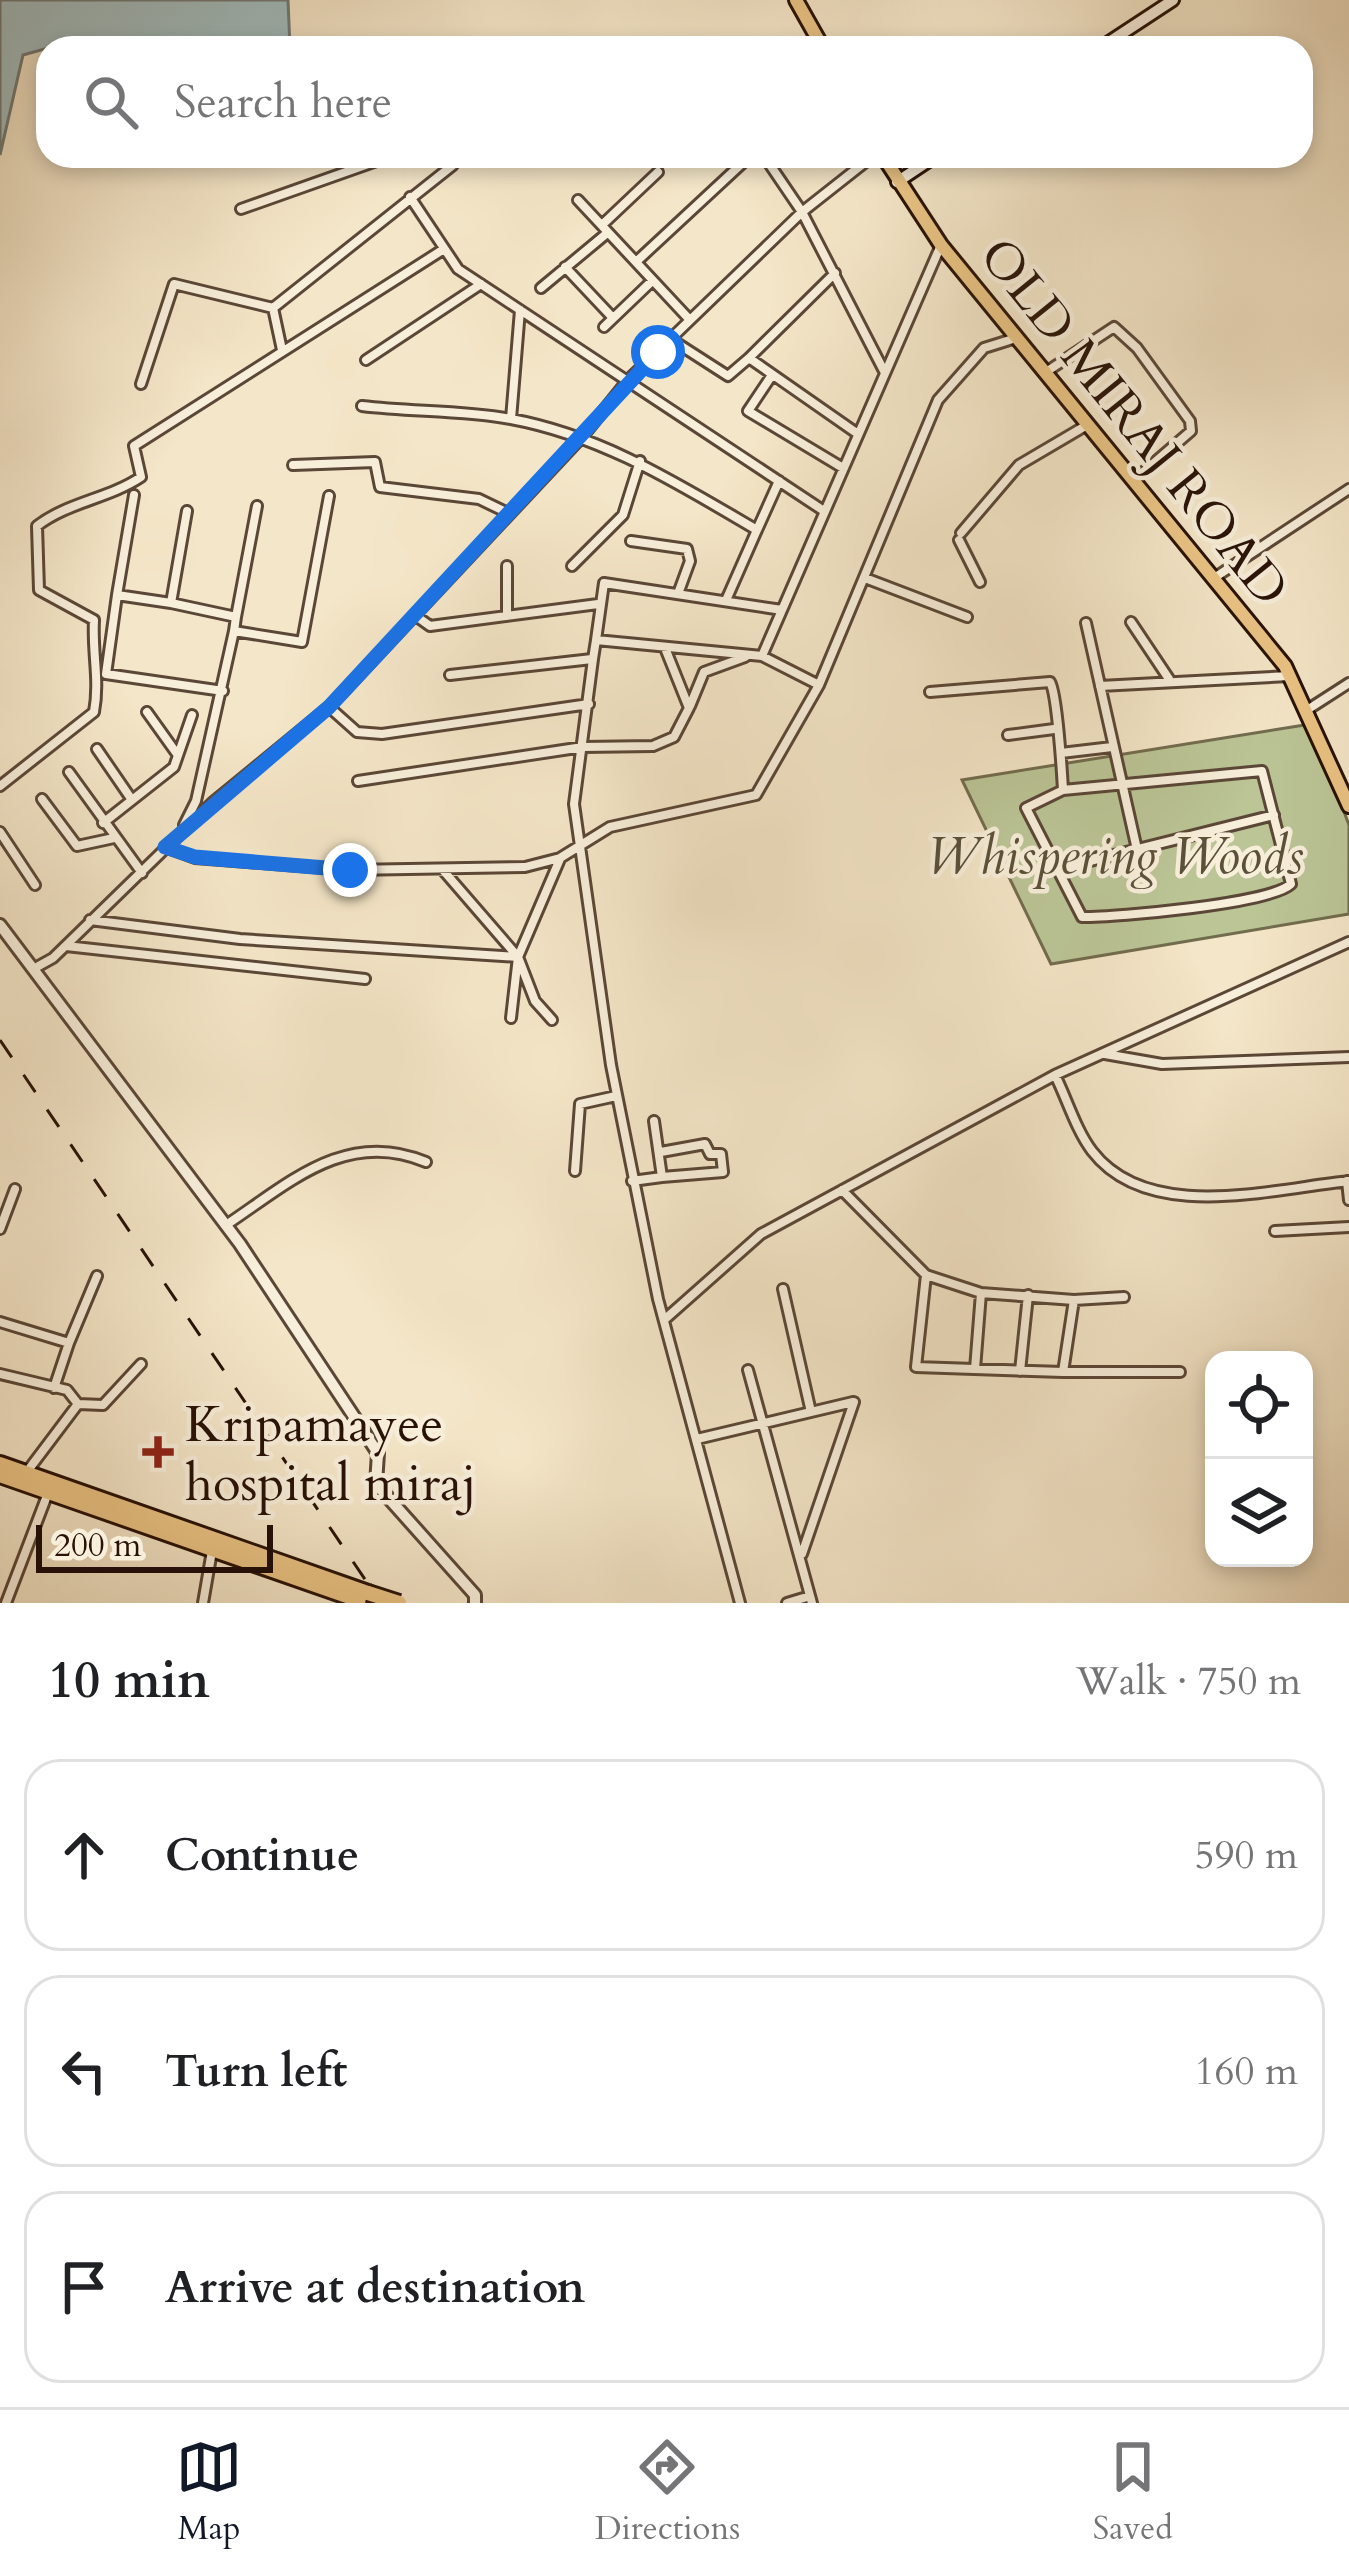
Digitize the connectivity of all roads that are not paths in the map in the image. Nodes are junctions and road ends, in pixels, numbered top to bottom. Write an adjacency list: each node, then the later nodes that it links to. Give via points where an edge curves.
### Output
1 (796, 0): 3 (main road)
2 (1173, 0): 4 (street)
3 (816, 36)
4 (1118, 36)
5 (357, 168): 16 (street)
6 (449, 168): 14 (street)
7 (737, 168): 21 (street)
8 (772, 168): 17 (street)
9 (858, 168): 17 (street)
10 (889, 168): 13 (main road, OLD MIRAJ ROAD)
11 (918, 168): 13 (street)
12 (658, 172): 18 (street)
13 (897, 182): 19 (main road, OLD MIRAJ ROAD)
14 (410, 197): 20 (street); 27 (street)
15 (578, 200): 18 (street)
16 (241, 209)
17 (802, 212): 23 (street); 30 (street)
18 (605, 229): 21 (street); 22 (street)
19 (941, 245): 32 (main road, OLD MIRAJ ROAD); 38 (street)
20 (444, 250): 25 (street); 34 (street)
21 (637, 262): 24 (street)
22 (565, 267): 26 (street); 29 (street)
23 (836, 273): 35 (street); 38 (street)
24 (652, 281): 29 (street); 30 (street)
25 (481, 284): 28 (street); 36 (street)
26 (541, 288)
27 (273, 308): 34 (street); 41 (street, via 174,284)
28 (520, 310): 40 (street); 43 (street)
29 (613, 318): 31 (street)
30 (689, 320): 33 (street)
31 (604, 326)
32 (1018, 338): 37 (main road, OLD MIRAJ ROAD); 63 (street, via 984,348 938,400)
33 (671, 340): 35 (street, via 728,376); 40 (street)
34 (282, 350): 107 (street, via 134,446 142,477 37,526 39,590 94,620 100,680 94,712)
35 (749, 358): 39 (street)
36 (366, 360)
37 (1045, 372): 44 (main road, OLD MIRAJ ROAD); 51 (street, via 1114,327 1137,348 1191,431)
38 (885, 373): 45 (street)
39 (772, 375): 45 (street); 49 (street, via 748,411)
40 (628, 380): 46 (street); 50 (street)
41 (141, 384)
42 (362, 406): 43 (street)
43 (511, 419): 46 (street)
44 (1087, 425): 51 (main road, OLD MIRAJ ROAD); 65 (street, via 1019,465 960,537)
45 (858, 434): 49 (street)
46 (583, 436): 47 (street); 57 (street)
47 (640, 461): 59 (street); 62 (street, via 623,515)
48 (293, 466): 57 (street, via 375,462 380,487 479,499)
49 (843, 468): 58 (street)
50 (779, 481): 58 (street); 59 (street)
51 (1133, 481): 64 (main road, OLD MIRAJ ROAD)
52 (1349, 489): 64 (street)
53 (134, 495): 67 (street)
54 (328, 496): 78 (street, via 302,642)
55 (257, 506): 75 (street)
56 (187, 511): 69 (street)
57 (506, 512): 72 (street)
58 (824, 512): 71 (street)
59 (757, 530): 68 (street)
60 (631, 541): 66 (street, via 688,548)
61 (507, 566): 73 (street)
62 (572, 566)
63 (865, 578): 74 (street); 87 (street)
64 (1213, 578): 84 (main road, OLD MIRAJ ROAD)
65 (980, 582)
66 (679, 591): 68 (street); 70 (street, via 604,583)
67 (118, 595): 69 (street); 89 (street, via 106,674)
68 (728, 598): 71 (street)
69 (171, 603): 75 (street)
70 (598, 604): 73 (street); 79 (street)
71 (782, 610): 81 (street)
72 (416, 616): 73 (street, via 430,626); 92 (street)
73 (507, 616)
74 (967, 616)
75 (236, 617): 78 (street)
76 (1130, 622): 85 (street)
77 (1086, 623): 88 (street)
78 (234, 631): 89 (street)
79 (596, 640): 80 (street); 82 (street)
80 (665, 647): 81 (street); 93 (street)
81 (757, 655): 87 (street); 93 (street, via 704,672)
82 (593, 659): 83 (street); 91 (street)
83 (450, 675)
84 (1289, 676): 85 (street); 94 (main road, OLD MIRAJ ROAD)
85 (1170, 680): 88 (street)
86 (1349, 683): 94 (street)
87 (819, 685): 117 (street, via 756,795)
88 (1100, 686): 100 (street)
89 (223, 691): 115 (street)
90 (930, 692): 97 (street, via 1050,682)
91 (589, 704): 92 (street, via 382,734 357,732); 99 (street)
92 (329, 707): 115 (street)
93 (689, 708): 99 (street, via 674,737 653,746)
94 (1306, 711): 111 (main road, OLD MIRAJ ROAD)
95 (147, 712): 103 (street)
96 (192, 715): 103 (street)
97 (1054, 729): 98 (street); 102 (street)
98 (1008, 735)
99 (583, 747): 105 (street); 117 (street, via 574,804)
100 (1112, 747): 102 (street); 106 (street)
101 (97, 749): 110 (street)
102 (1061, 753): 108 (street)
103 (178, 756): 110 (street)
104 (69, 772): 113 (street)
105 (358, 782)
106 (1122, 782): 108 (street); 112 (street, via 1262,771); 118 (street)
107 (0, 786)
108 (1063, 790): 122 (street, via 1026,808)
109 (42, 800): 116 (street, via 77,846)
110 (132, 800): 113 (street)
111 (1349, 806)
112 (1274, 815): 118 (street); 122 (street, via 1292,884 1282,892 1082,917)
113 (103, 823): 116 (street)
114 (0, 832): 124 (street)
115 (181, 832): 119 (street)
116 (114, 838): 123 (street)
117 (580, 841): 120 (street); 137 (street)
118 (1136, 845): 122 (street)
119 (165, 847): 121 (street, via 195,857 350,870); 123 (street)
120 (560, 858): 121 (street, via 525,867); 129 (street)
121 (441, 868): 129 (street)
122 (1054, 870)
123 (142, 873): 125 (street)
124 (35, 885)
125 (89, 920): 128 (street); 129 (street)
126 (0, 925): 130 (street)
127 (1349, 942): 134 (street)
128 (64, 946): 130 (street); 131 (street)
129 (518, 957): 132 (street); 133 (street)
130 (35, 968): 148 (street)
131 (365, 980)
132 (511, 1018)
133 (552, 1020)
134 (1103, 1054): 135 (street, via 1162,1064); 136 (street)
135 (1349, 1057)
136 (1055, 1075): 144 (street, via 1093,1153 1147,1192 1223,1194); 146 (street)
137 (616, 1096): 141 (street, via 580,1104); 143 (street)
138 (654, 1121): 142 (street)
139 (661, 1152): 142 (street, via 705,1144 721,1154 723,1172)
140 (426, 1162): 148 (street, via 350,1150 326,1157)
141 (574, 1172)
142 (662, 1177): 143 (street)
143 (632, 1181): 159 (street)
144 (1348, 1181): 147 (street)
145 (15, 1189): 150 (street)
146 (842, 1190): 152 (street); 159 (street, via 761,1234)
147 (1349, 1200)
148 (226, 1225): 188 (street, via 378,1453 376,1484)
149 (1349, 1227): 151 (street)
150 (0, 1229)
151 (1275, 1231)
152 (926, 1275): 155 (street); 163 (street, via 916,1367)
153 (97, 1276): 161 (street)
154 (783, 1289): 171 (street)
155 (981, 1293): 156 (street); 163 (street)
156 (1028, 1295): 158 (street); 165 (street)
157 (1124, 1297): 158 (street)
158 (1074, 1300): 166 (street)
159 (664, 1320): 173 (street)
160 (0, 1322): 161 (street)
161 (69, 1342): 169 (street)
162 (141, 1364): 170 (street, via 103,1405)
163 (975, 1369): 165 (street)
164 (748, 1370): 172 (street)
165 (1020, 1371): 166 (street)
166 (1063, 1372): 167 (street)
167 (1180, 1372)
168 (0, 1374): 169 (street)
169 (54, 1388): 170 (street)
170 (78, 1404): 175 (street)
171 (811, 1412): 172 (street); 179 (street, via 854,1402)
172 (761, 1424): 173 (street); 179 (street)
173 (697, 1439): 189 (street)
174 (0, 1464): 175 (highway)
175 (26, 1473): 182 (highway)
176 (0, 1475): 177 (highway)
177 (49, 1492): 178 (highway); 180 (street)
178 (212, 1549): 182 (highway); 186 (street)
179 (801, 1556): 184 (street)
180 (12, 1586): 181 (street); 185 (street)
181 (0, 1590)
182 (349, 1595): 183 (highway)
183 (368, 1598): 187 (highway, bridge)
184 (811, 1599): 190 (street)
185 (6, 1603)
186 (203, 1603)
187 (398, 1603)
188 (475, 1603)
189 (740, 1603)
190 (787, 1603)

